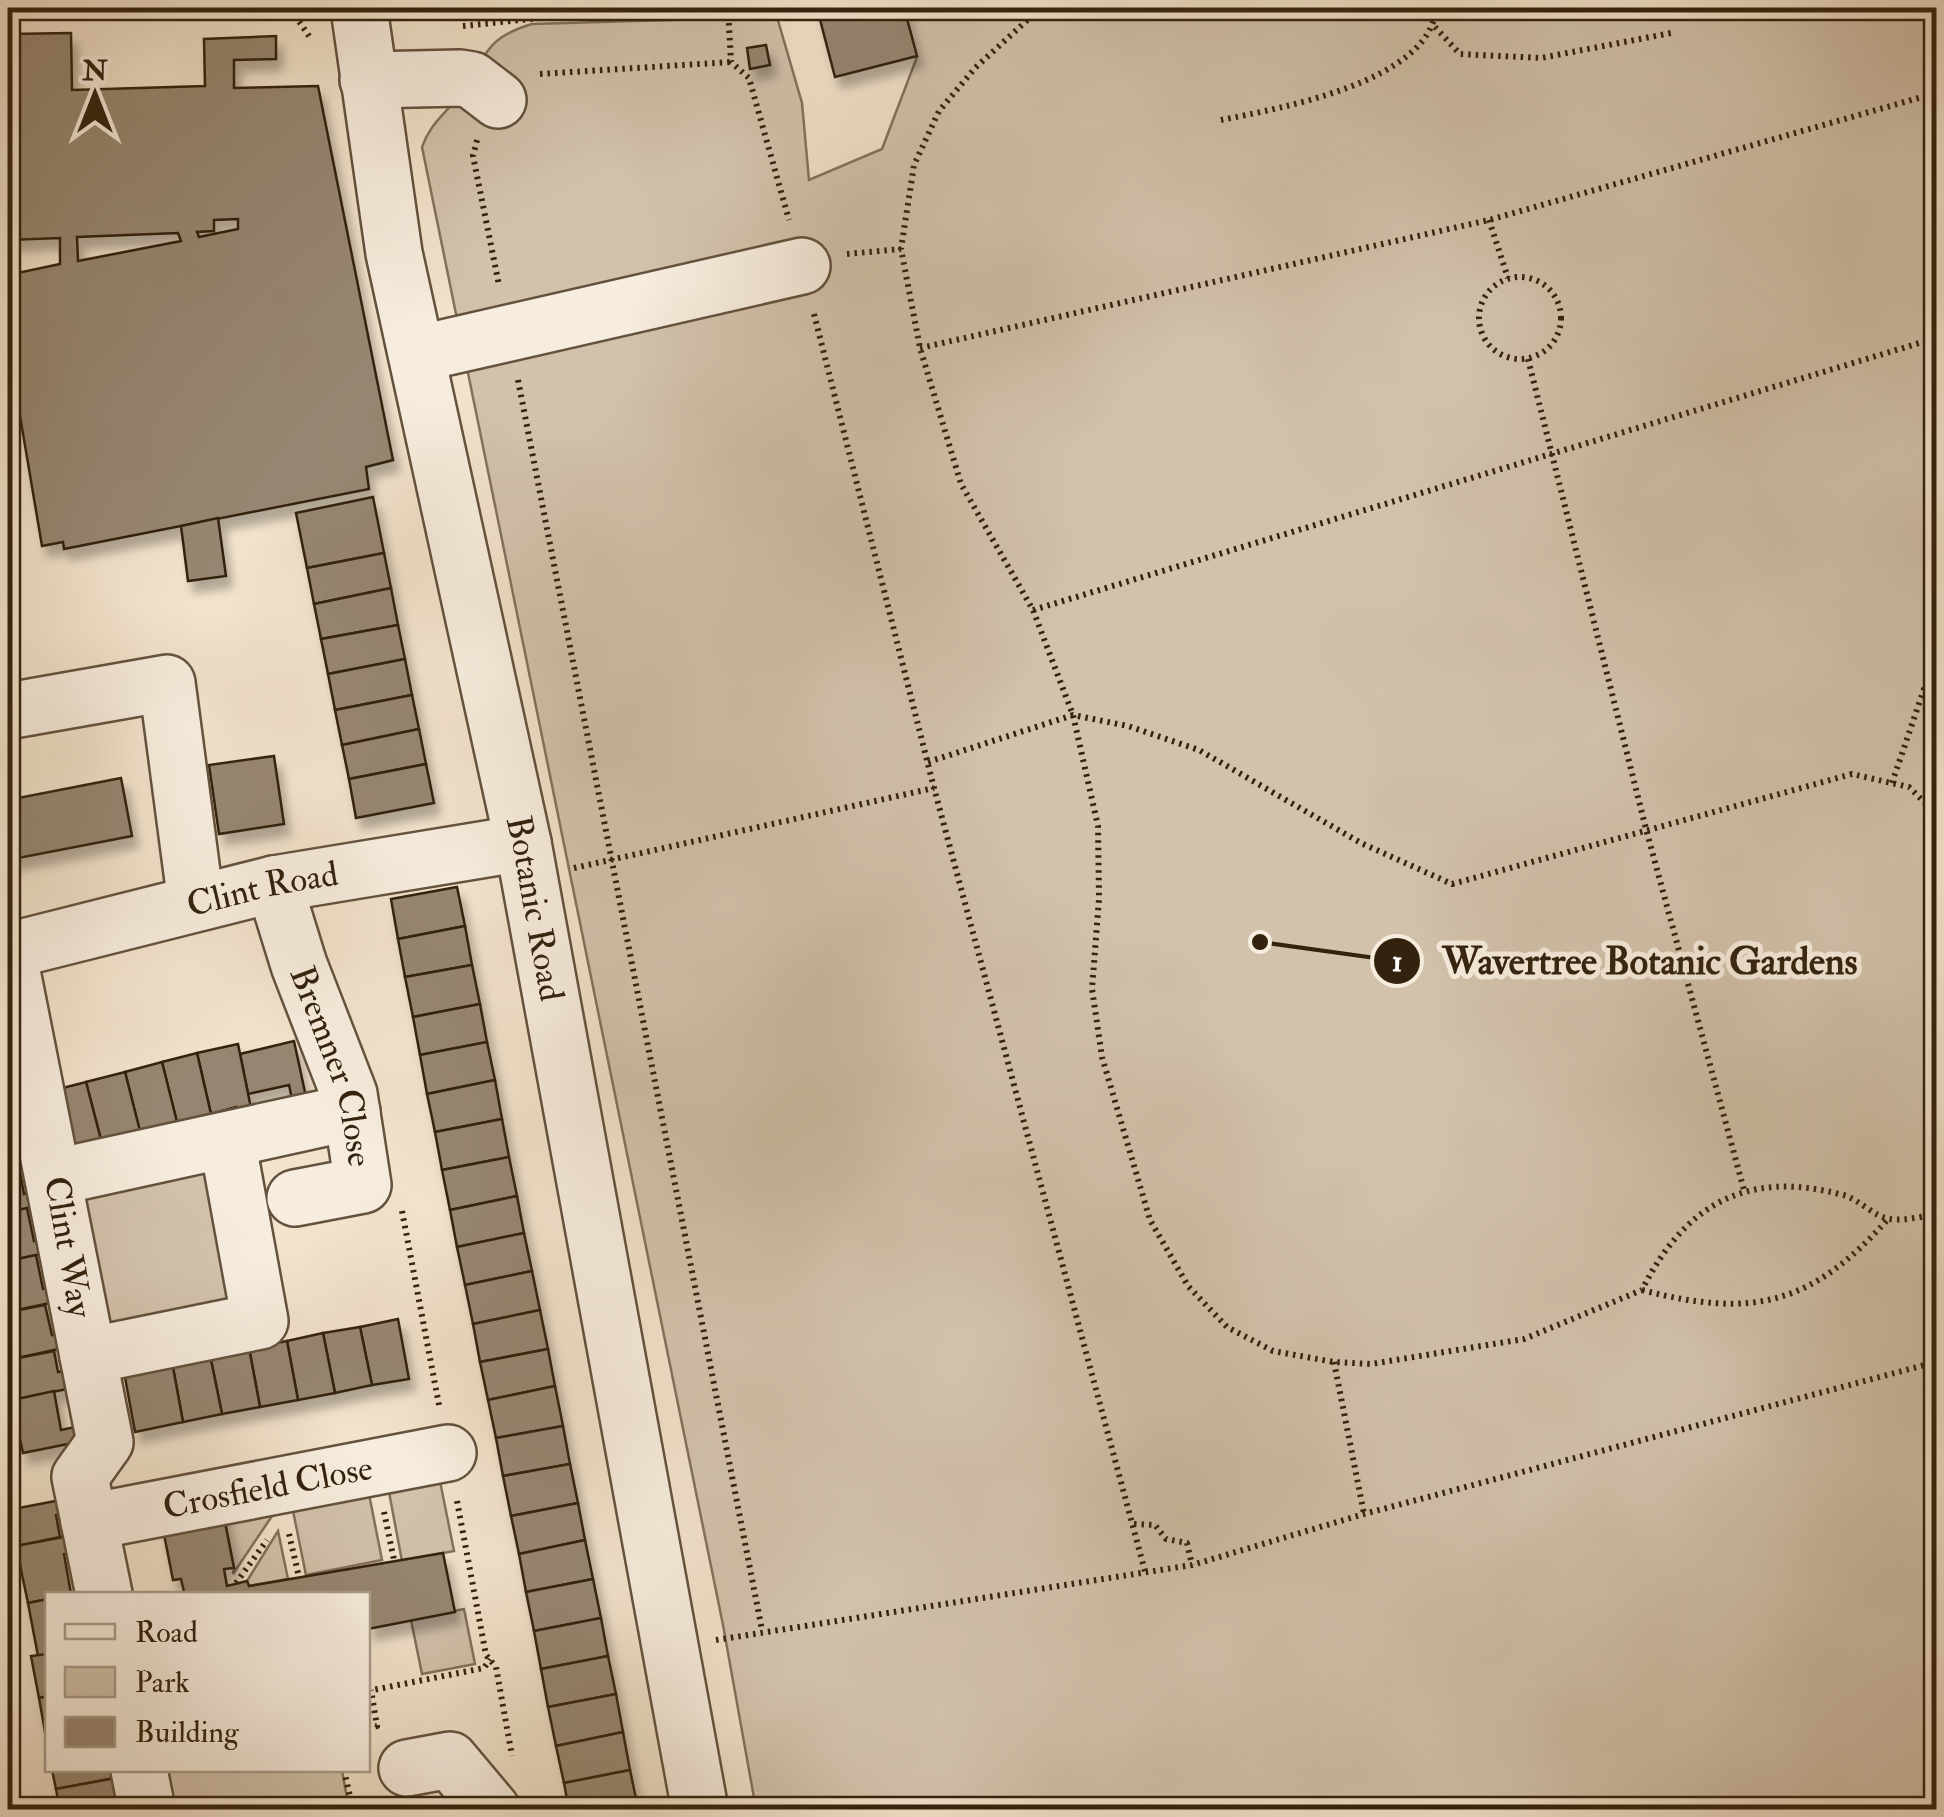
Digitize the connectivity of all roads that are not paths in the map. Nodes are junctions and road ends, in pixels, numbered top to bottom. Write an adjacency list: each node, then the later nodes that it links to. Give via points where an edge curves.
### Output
1 (359, 8): 2 (street, Botanic Road)
2 (368, 80): 3 (street, via 460,78); 5 (street, Botanic Road)
3 (498, 100)
4 (802, 266): 5 (street)
5 (417, 354): 7 (street, Botanic Road)
6 (8, 711): 9 (street, via 167,683)
7 (526, 860): 8 (street, Clint Road); 23 (street, Botanic Road)
8 (274, 884): 9 (street, Clint Road); 11 (street, Bremner Close)
9 (196, 903): 10 (street, Clint Road)
10 (8, 951): 13 (street, Clint Way)
11 (352, 1112): 12 (street); 14 (street, Bremner Close, via 364,1185)
12 (227, 1140): 13 (street); 15 (street, via 260,1320)
13 (56, 1177): 15 (street, Clint Way)
14 (295, 1198)
15 (88, 1356): 17 (street, Clint Way, via 104,1442)
16 (448, 1453): 17 (street, Crosfield Close)
17 (84, 1500): 18 (street)
18 (104, 1592)
19 (408, 1768): 22 (street, via 450,1760)
20 (139, 1772): 21 (street)
21 (147, 1810)
22 (492, 1810)
23 (700, 1810)

